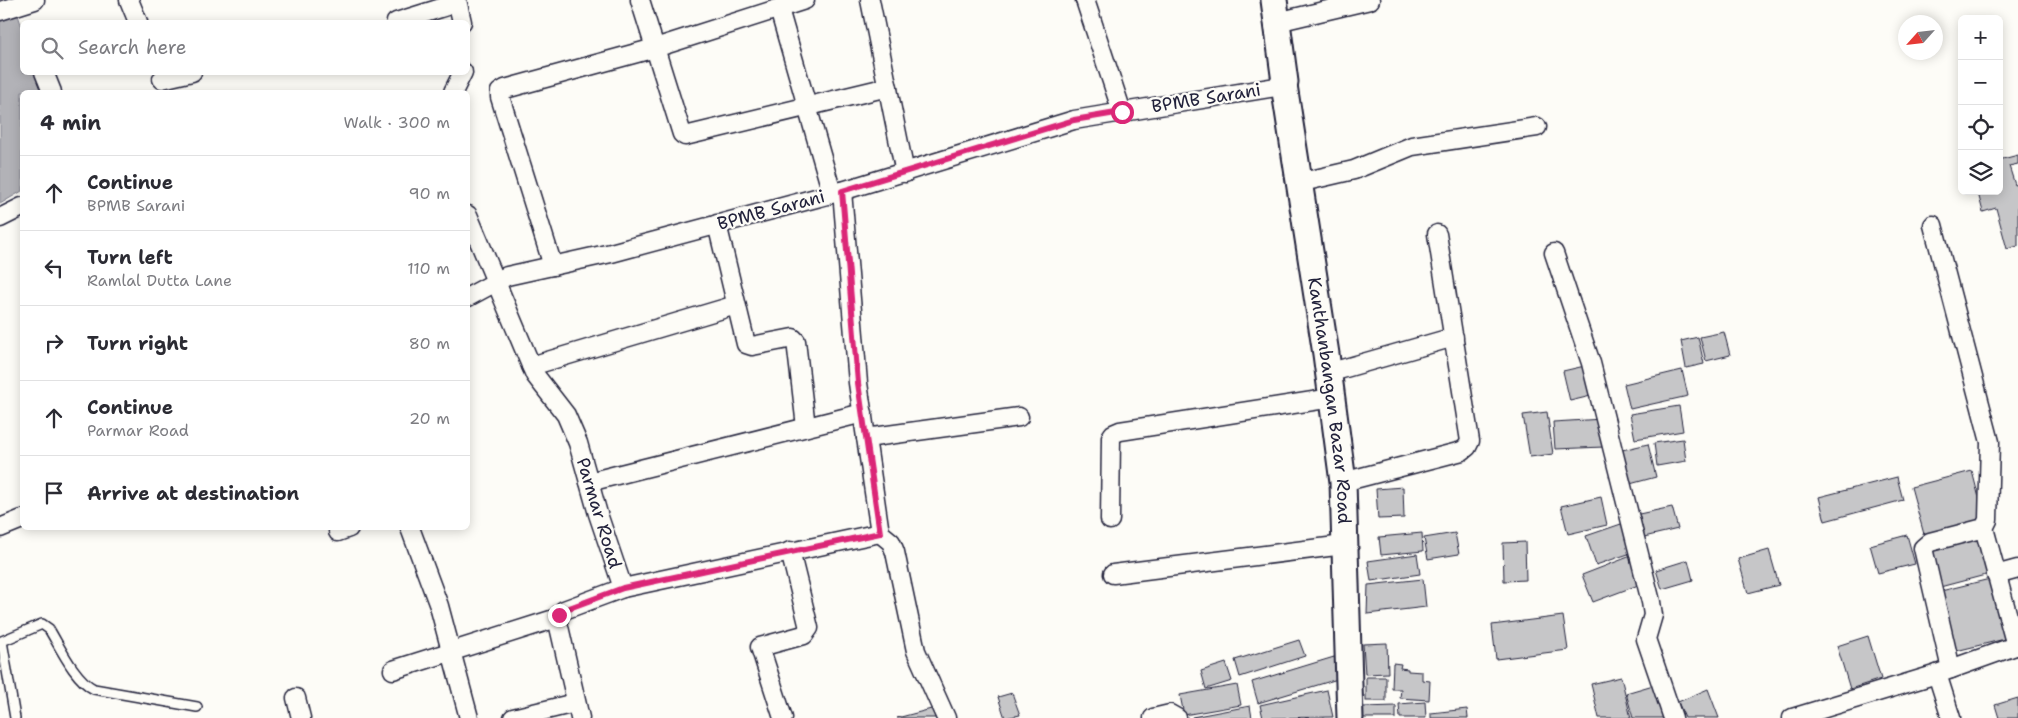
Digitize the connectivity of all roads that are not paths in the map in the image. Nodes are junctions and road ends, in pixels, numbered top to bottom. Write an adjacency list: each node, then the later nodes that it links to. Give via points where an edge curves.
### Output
1 (35, 0): 10 (street)
2 (129, 0): 12 (street)
3 (640, 0): 15 (street)
4 (805, 0): 9 (street)
5 (870, 0): 21 (street)
6 (1085, 0): 25 (street)
7 (1370, 0): 11 (street)
8 (457, 1): 13 (street); 14 (street)
9 (778, 9): 15 (street); 24 (street)
10 (8, 11)
11 (1276, 11): 20 (street, Kanthanbangan Bazar Road)
12 (137, 20)
13 (402, 20)
14 (462, 20)
15 (655, 48): 24 (street, via 684,136); 37 (street, via 500,92)
16 (45, 75): 22 (street)
17 (182, 75): 19 (street)
18 (462, 75): 23 (street)
19 (163, 81)
20 (1283, 86): 25 (street, BPMB Sarani); 28 (street, Kanthanbangan Bazar Road)
21 (888, 87): 24 (street); 27 (street)
22 (51, 90)
23 (455, 90)
24 (807, 105): 29 (street)
25 (1122, 112): 27 (street, BPMB Sarani, via 1074,120)
26 (1537, 127): 28 (street, via 1412,146 1354,170)
27 (905, 173): 29 (street, BPMB Sarani)
28 (1298, 183): 43 (street, Kanthanbangan Bazar Road)
29 (837, 192): 33 (street, BPMB Sarani); 45 (street)
30 (20, 208): 31 (street)
31 (0, 218)
32 (470, 220): 38 (street, Parmar Road)
33 (717, 224): 37 (street, BPMB Sarani); 40 (street)
34 (1932, 224): 54 (street, via 1990,442 1988,520)
35 (1437, 234): 41 (street)
36 (1554, 253): 80 (street, via 1593,373 1651,602 1653,615 1646,639)
37 (553, 266): 38 (street, BPMB Sarani, via 507,276)
38 (496, 282): 39 (street, BPMB Sarani); 42 (street, Parmar Road)
39 (470, 296)
40 (736, 305): 42 (street); 47 (street, via 749,346 793,338 796,341)
41 (1454, 337): 43 (street); 50 (street, via 1470,441 1467,447)
42 (531, 366): 49 (street, Parmar Road, via 538,382 566,415)
43 (1328, 373): 44 (street, Kanthanbangan Bazar Road)
44 (1332, 398): 50 (street, Kanthanbangan Bazar Road); 52 (street, via 1113,434 1110,437)
45 (863, 413): 47 (street); 48 (street)
46 (1018, 417): 48 (street)
47 (806, 427): 49 (street)
48 (866, 438): 56 (street)
49 (589, 482): 62 (street, Parmar Road)
50 (1343, 482): 57 (street, Kanthanbangan Bazar Road)
51 (20, 520): 53 (street)
52 (1110, 520)
53 (0, 528)
54 (1984, 528): 61 (street); 67 (street, via 1930,542 1923,548)
55 (411, 530): 65 (street)
56 (880, 533): 58 (street); 76 (street, via 891,542 895,552 916,651)
57 (1344, 545): 60 (street); 79 (street, Kanthanbangan Bazar Road)
58 (790, 551): 62 (street); 75 (street, via 809,628 804,635 760,647)
59 (2018, 568): 61 (street)
60 (1113, 574)
61 (1996, 575): 64 (street)
62 (623, 588): 63 (street, Parmar Road, via 564,610)
63 (557, 618): 65 (street, Parmar Road); 70 (street)
64 (2017, 646): 67 (street)
65 (452, 652): 66 (street, Parmar Road); 73 (street)
66 (394, 670)
67 (1944, 672): 81 (street); 82 (street)
68 (296, 698): 72 (street)
69 (197, 707): 71 (lane, via 88,686 78,676 49,629 42,624 2,641)
70 (577, 711): 74 (street)
71 (15, 718)
72 (301, 718)
73 (469, 718)
74 (513, 718)
75 (783, 718)
76 (946, 718)
77 (1153, 718): 78 (street, via 1170,714)
78 (1177, 718)
79 (1350, 718)
80 (1673, 718)
81 (1792, 718)
82 (1951, 718)

